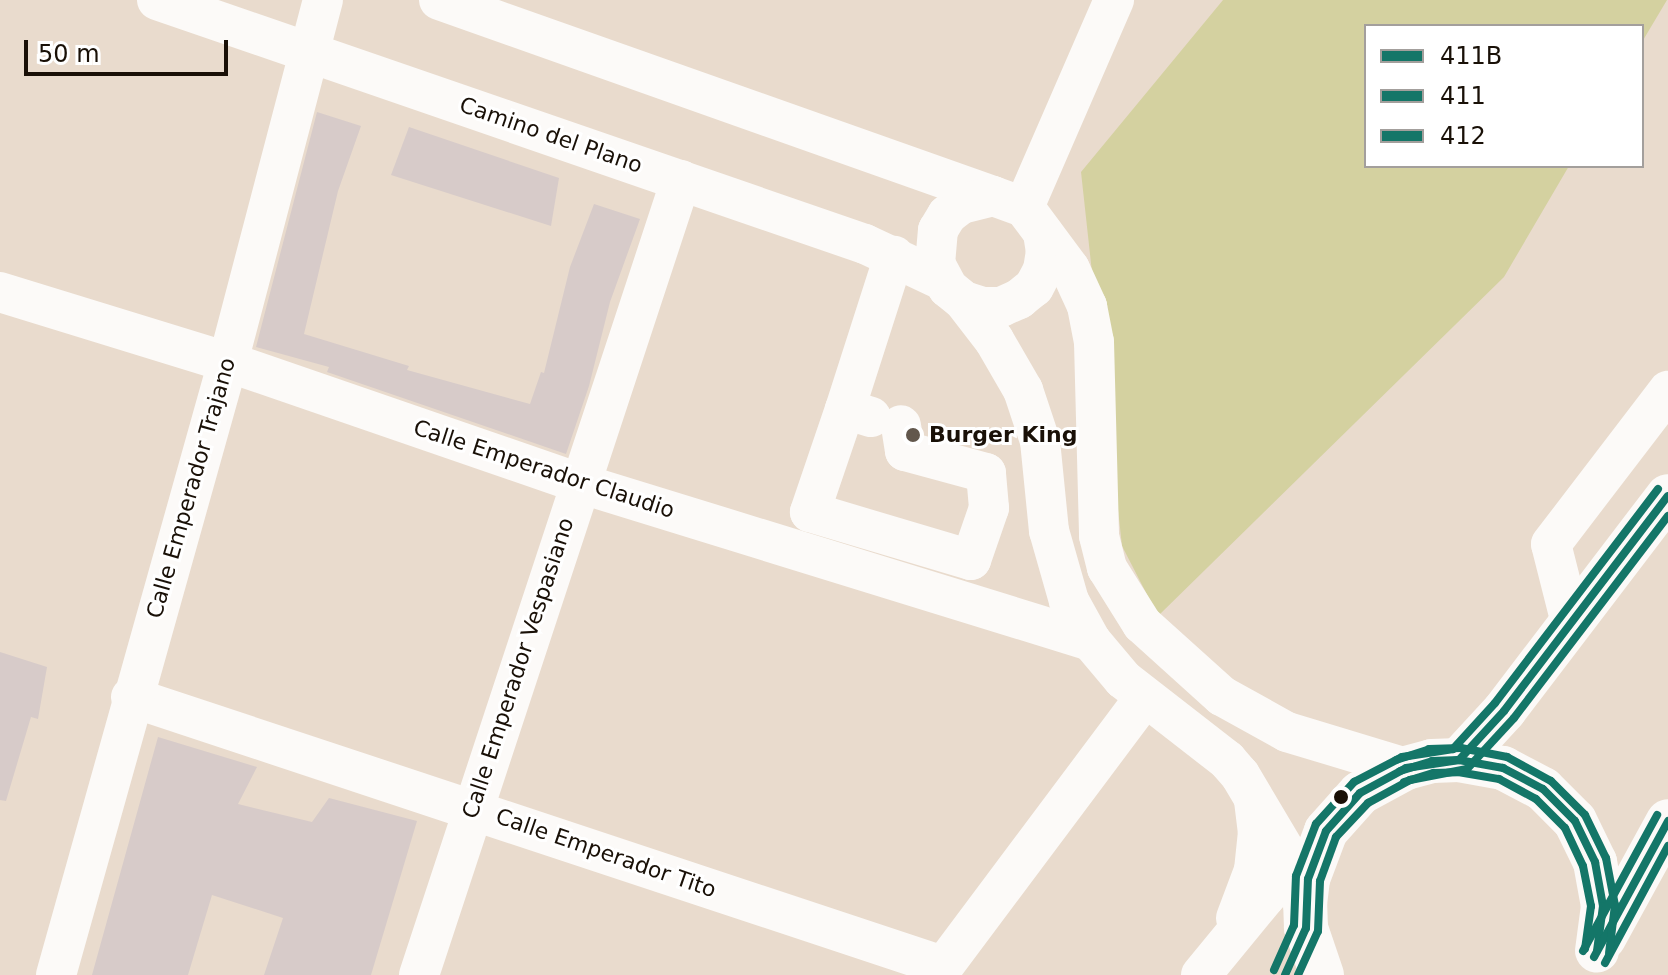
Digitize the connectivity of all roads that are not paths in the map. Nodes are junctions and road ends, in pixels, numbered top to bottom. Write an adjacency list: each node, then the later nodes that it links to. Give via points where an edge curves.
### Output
1 (157, 0): 5 (street, Camino del Plano)
2 (323, 0): 5 (street, Calle Emperador Trajano)
3 (439, 0): 7 (street, via 951,178)
4 (1114, 0): 7 (street)
5 (309, 51): 6 (street, Camino del Plano); 11 (street, Calle Emperador Trajano)
6 (681, 180): 8 (street, Camino del Plano); 16 (street, Calle Emperador Vespasiano)
7 (1020, 212): 9 (street, via 961,204 947,215 934,247); 9 (street, via 1046,252 1034,287 1001,307 982,307); 23 (street, via 1070,269 1087,306 1094,342 1099,536 1107,568 1123,597 1172,654 1222,696 1287,732)
8 (894, 256): 9 (street, Camino del Plano); 13 (street)
9 (953, 290): 15 (street, via 994,340 1023,390)
10 (0, 292): 11 (street, Calle Emperador Claudio)
11 (228, 362): 16 (street, Calle Emperador Claudio); 20 (street, Calle Emperador Trajano)
12 (1668, 391): 18 (street, via 1551,544)
13 (845, 409): 14 (street); 14 (street, via 810,512 971,560 989,508 986,473 905,451)
14 (901, 425): 15 (street, via 1017,457)
15 (1042, 455): 19 (street, via 1057,567)
16 (579, 483): 19 (street, Calle Emperador Claudio); 25 (street, Calle Emperador Vespasiano)
17 (1668, 496): 18 (highway)
18 (1571, 623): 22 (highway)
19 (1091, 641): 21 (street)
20 (131, 697): 25 (street, Calle Emperador Tito); 32 (street, Calle Emperador Trajano)
21 (1144, 698): 24 (street, via 1227,760); 31 (street)
22 (1459, 760): 23 (highway); 30 (highway, via 1503,768 1543,789 1575,821 1595,862 1603,906)
23 (1406, 768): 27 (highway, via 1360,793 1326,831)
24 (1253, 794): 27 (street, via 1267,822); 29 (street, via 1258,833 1254,870)
25 (472, 808): 31 (street, Calle Emperador Tito); 33 (street, Calle Emperador Vespasiano)
26 (1668, 821): 30 (highway)
27 (1307, 864): 28 (highway); 29 (street)
28 (1306, 928): 35 (highway); 36 (highway)
29 (1227, 940): 34 (street)
30 (1591, 963)
31 (940, 971)
32 (56, 975)
33 (419, 975)
34 (1201, 975)
35 (1285, 975)
36 (1322, 975)

